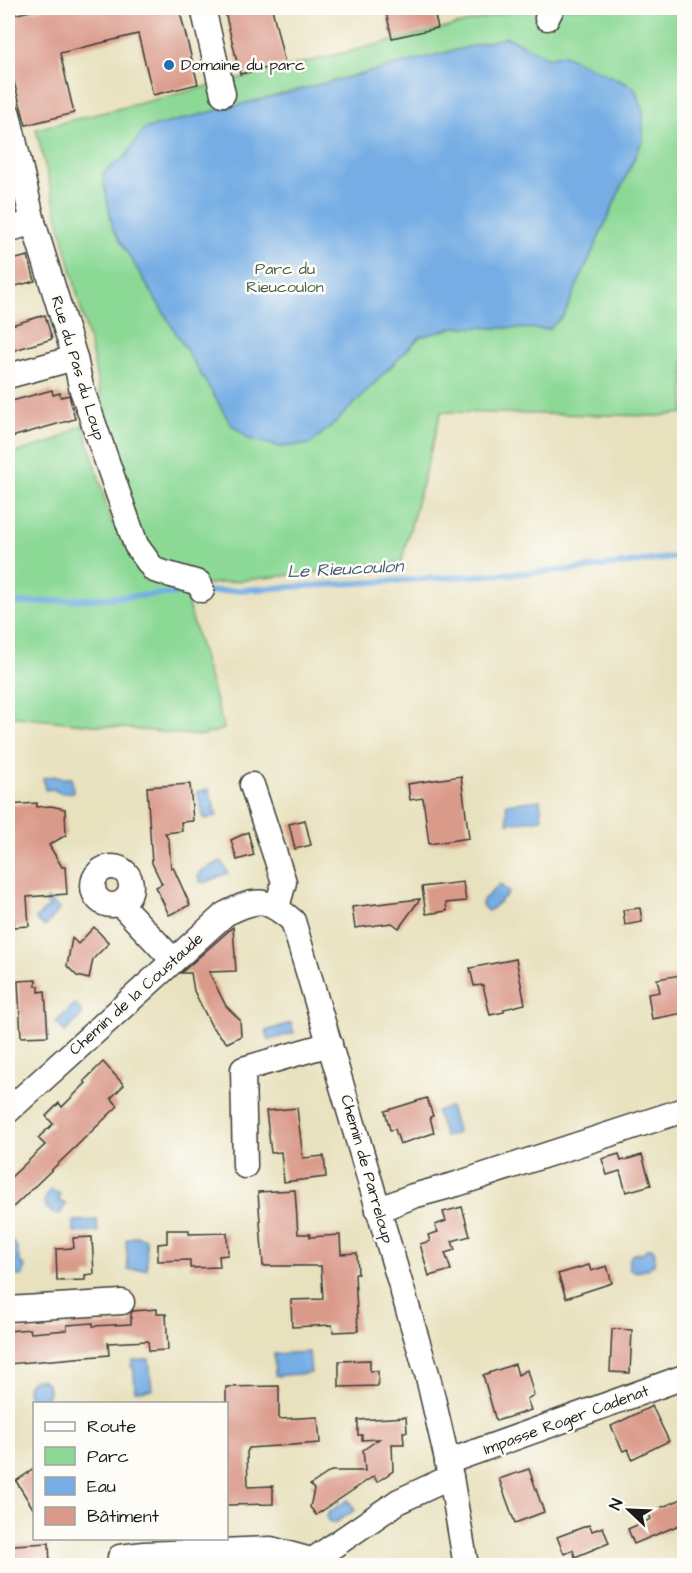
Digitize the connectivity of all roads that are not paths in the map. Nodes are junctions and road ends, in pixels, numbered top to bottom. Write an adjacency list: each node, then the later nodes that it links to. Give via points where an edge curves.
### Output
1 (203, 8): 2 (street)
2 (223, 94)
3 (8, 114): 4 (street, Rue du Pas du Loup)
4 (10, 140): 5 (street, Rue du Pas du Loup)
5 (33, 222): 6 (street); 7 (street, Rue du Pas du Loup)
6 (8, 230)
7 (75, 358): 8 (street); 9 (street, Rue du Pas du Loup, via 81,387 136,545 154,570)
8 (8, 376)
9 (200, 587)
10 (252, 785): 12 (street, via 284,882)
11 (123, 903): 13 (street)
12 (277, 907): 13 (street, Chemin de la Coustaude, via 249,902 225,914); 14 (street, Chemin de Parreloup, via 293,921)
13 (173, 960): 16 (street, Chemin de la Coustaude)
14 (330, 1044): 17 (street, via 243,1069); 18 (street, Chemin de Parreloup)
15 (684, 1110): 18 (street)
16 (8, 1111)
17 (245, 1166)
18 (378, 1210): 22 (street, Chemin de Parreloup, via 428,1377)
19 (122, 1302): 20 (street)
20 (8, 1309)
21 (684, 1377): 22 (street, Impasse Roger Cadenat)
22 (449, 1470): 24 (street, Impasse Roger Cadenat); 25 (street, Chemin de Parreloup)
23 (120, 1557): 24 (street, via 271,1549)
24 (307, 1563)
25 (466, 1566)

